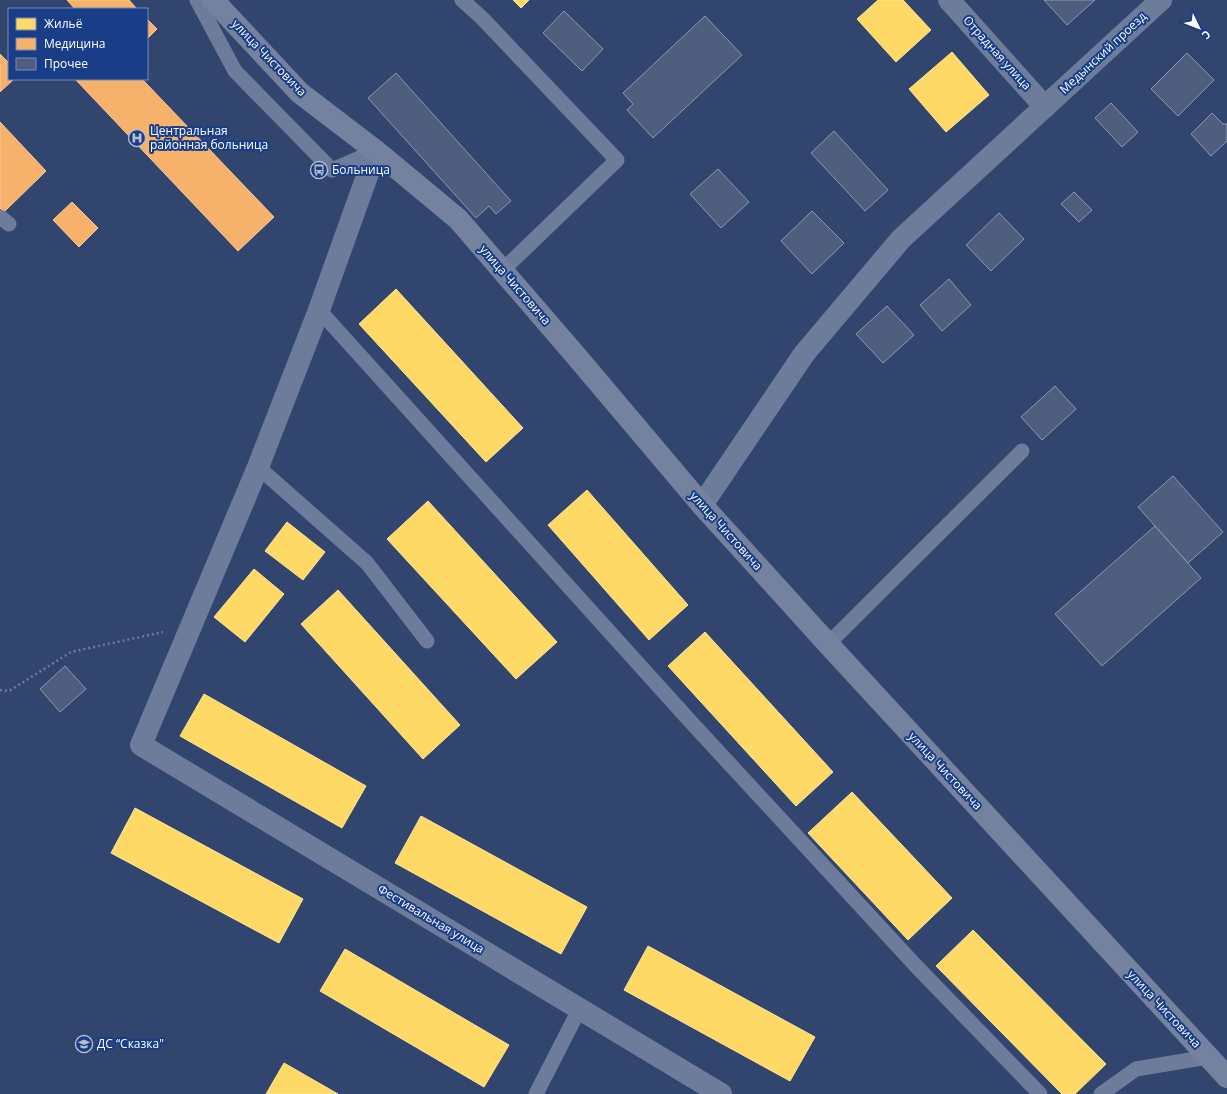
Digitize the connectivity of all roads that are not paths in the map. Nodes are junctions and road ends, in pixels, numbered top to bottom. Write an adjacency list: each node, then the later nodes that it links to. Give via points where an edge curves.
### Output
1 (197, 0): 7 (lane, via 235,70 332,170)
2 (462, 0): 8 (lane, via 617,160)
3 (949, 0): 6 (street, Отрадная улица)
4 (1161, 0): 6 (street, Медынский проезд)
5 (218, 2): 7 (street, улица Чистовича, via 300,93)
6 (1045, 107): 12 (street, Медынский проезд, via 901,238 804,354)
7 (376, 151): 9 (street); 12 (street, улица Чистовича, via 458,219)
8 (507, 266)
9 (319, 310): 11 (street); 20 (lane, via 706,739 916,966)
10 (1022, 451): 14 (lane)
11 (258, 467): 13 (lane, via 367,563); 15 (street, Фестивальная улица, via 140,745)
12 (702, 505): 14 (street, улица Чистовича)
13 (427, 641)
14 (828, 644): 16 (street, улица Чистовича)
15 (580, 1008): 18 (lane); 19 (street, Фестивальная улица)
16 (1208, 1057): 17 (street, улица Чистовича); 21 (lane, via 1136,1068)
17 (1227, 1078)
18 (536, 1094)
19 (721, 1094)
20 (1040, 1094)
21 (1101, 1094)

